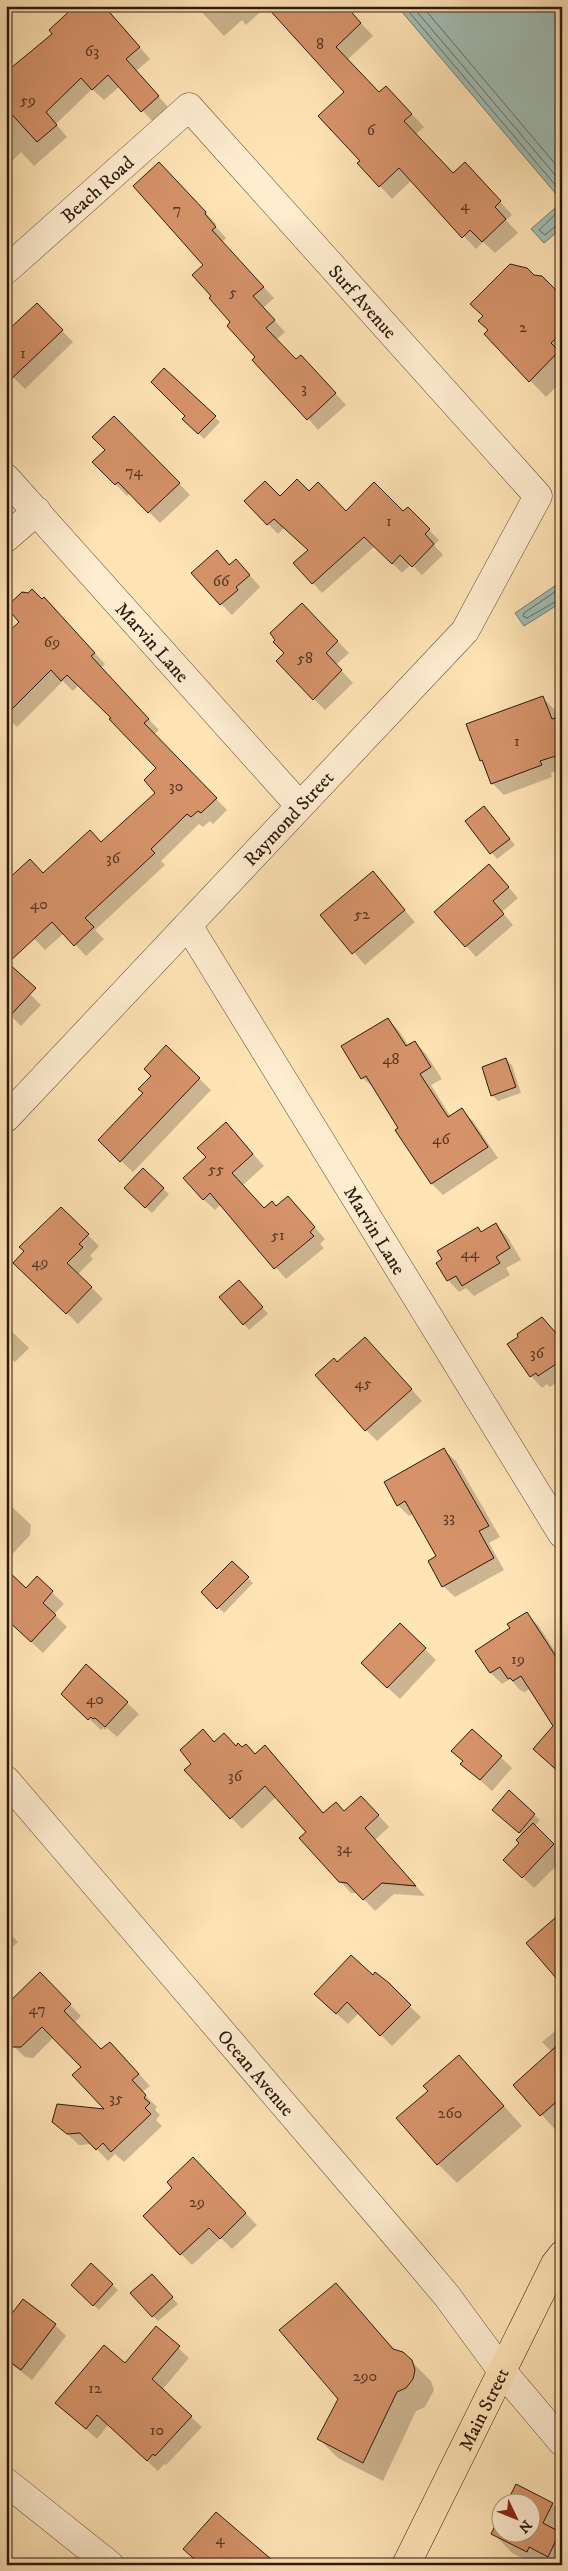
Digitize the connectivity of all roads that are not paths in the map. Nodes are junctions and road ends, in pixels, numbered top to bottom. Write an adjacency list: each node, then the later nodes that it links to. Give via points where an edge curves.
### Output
1 (189, 107): 2 (street, Beach Road); 4 (street, Surf Avenue)
2 (6, 270)
3 (6, 478): 5 (street, Marvin Lane)
4 (538, 496): 7 (street, Raymond Street, via 466,631)
5 (37, 511): 6 (street); 7 (street, Marvin Lane)
6 (6, 538)
7 (299, 805): 8 (street, Raymond Street)
8 (188, 925): 9 (street, Raymond Street); 10 (street, Marvin Lane)
9 (6, 1118)
10 (562, 1534)
11 (6, 1780): 13 (street, Ocean Avenue, via 410,2252)
12 (562, 2255): 13 (main road, Main Street)
13 (502, 2371): 14 (street, Ocean Avenue); 17 (main road, Main Street)
14 (562, 2442)
15 (6, 2482): 16 (street)
16 (110, 2565)
17 (406, 2565)

